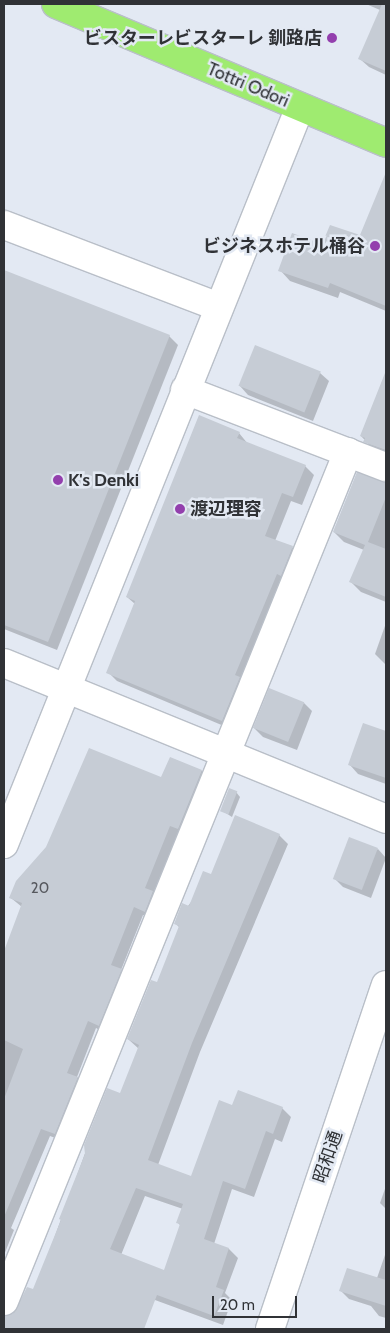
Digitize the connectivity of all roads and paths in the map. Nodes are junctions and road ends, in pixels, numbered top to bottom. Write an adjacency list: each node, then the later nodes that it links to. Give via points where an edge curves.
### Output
1 (56, 4): 2 (highway, Tottri Odori)
2 (300, 107): 3 (highway, Tottri Odori); 5 (street)
3 (386, 143)
4 (4, 225): 5 (street)
5 (219, 307): 6 (street)
6 (186, 390): 7 (street); 10 (street)
7 (348, 452): 8 (street); 11 (street)
8 (386, 467)
9 (4, 663): 10 (street)
10 (66, 688): 11 (street); 13 (street)
11 (226, 753): 12 (street); 16 (street)
12 (386, 819)
13 (4, 844)
14 (386, 985): 15 (street, 昭和通)
15 (375, 1056): 17 (street, 昭和通)
16 (4, 1302)
17 (270, 1329)

